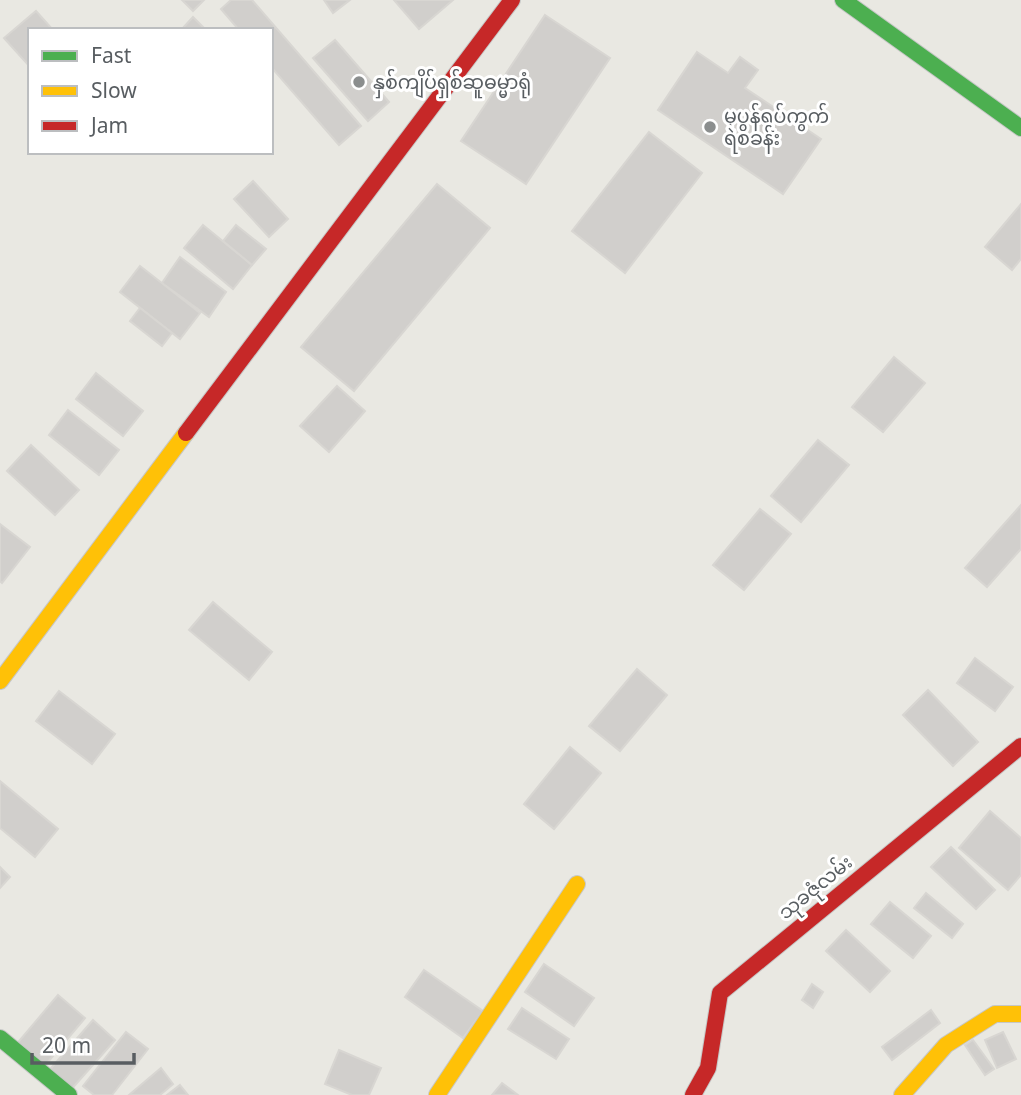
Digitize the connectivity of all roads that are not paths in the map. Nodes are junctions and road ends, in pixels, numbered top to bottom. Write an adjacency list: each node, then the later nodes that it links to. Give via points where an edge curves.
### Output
1 (512, 0): 4 (street)
2 (843, 0): 3 (street)
3 (1021, 128)
4 (0, 681)
5 (1021, 746): 11 (street, သုခဇုံလမ်း, via 720,993 708,1068)
6 (577, 884): 10 (street)
7 (1021, 1014): 12 (street, via 995,1014 946,1045)
8 (0, 1038): 9 (street)
9 (69, 1095)
10 (437, 1095)
11 (693, 1095)
12 (902, 1095)

